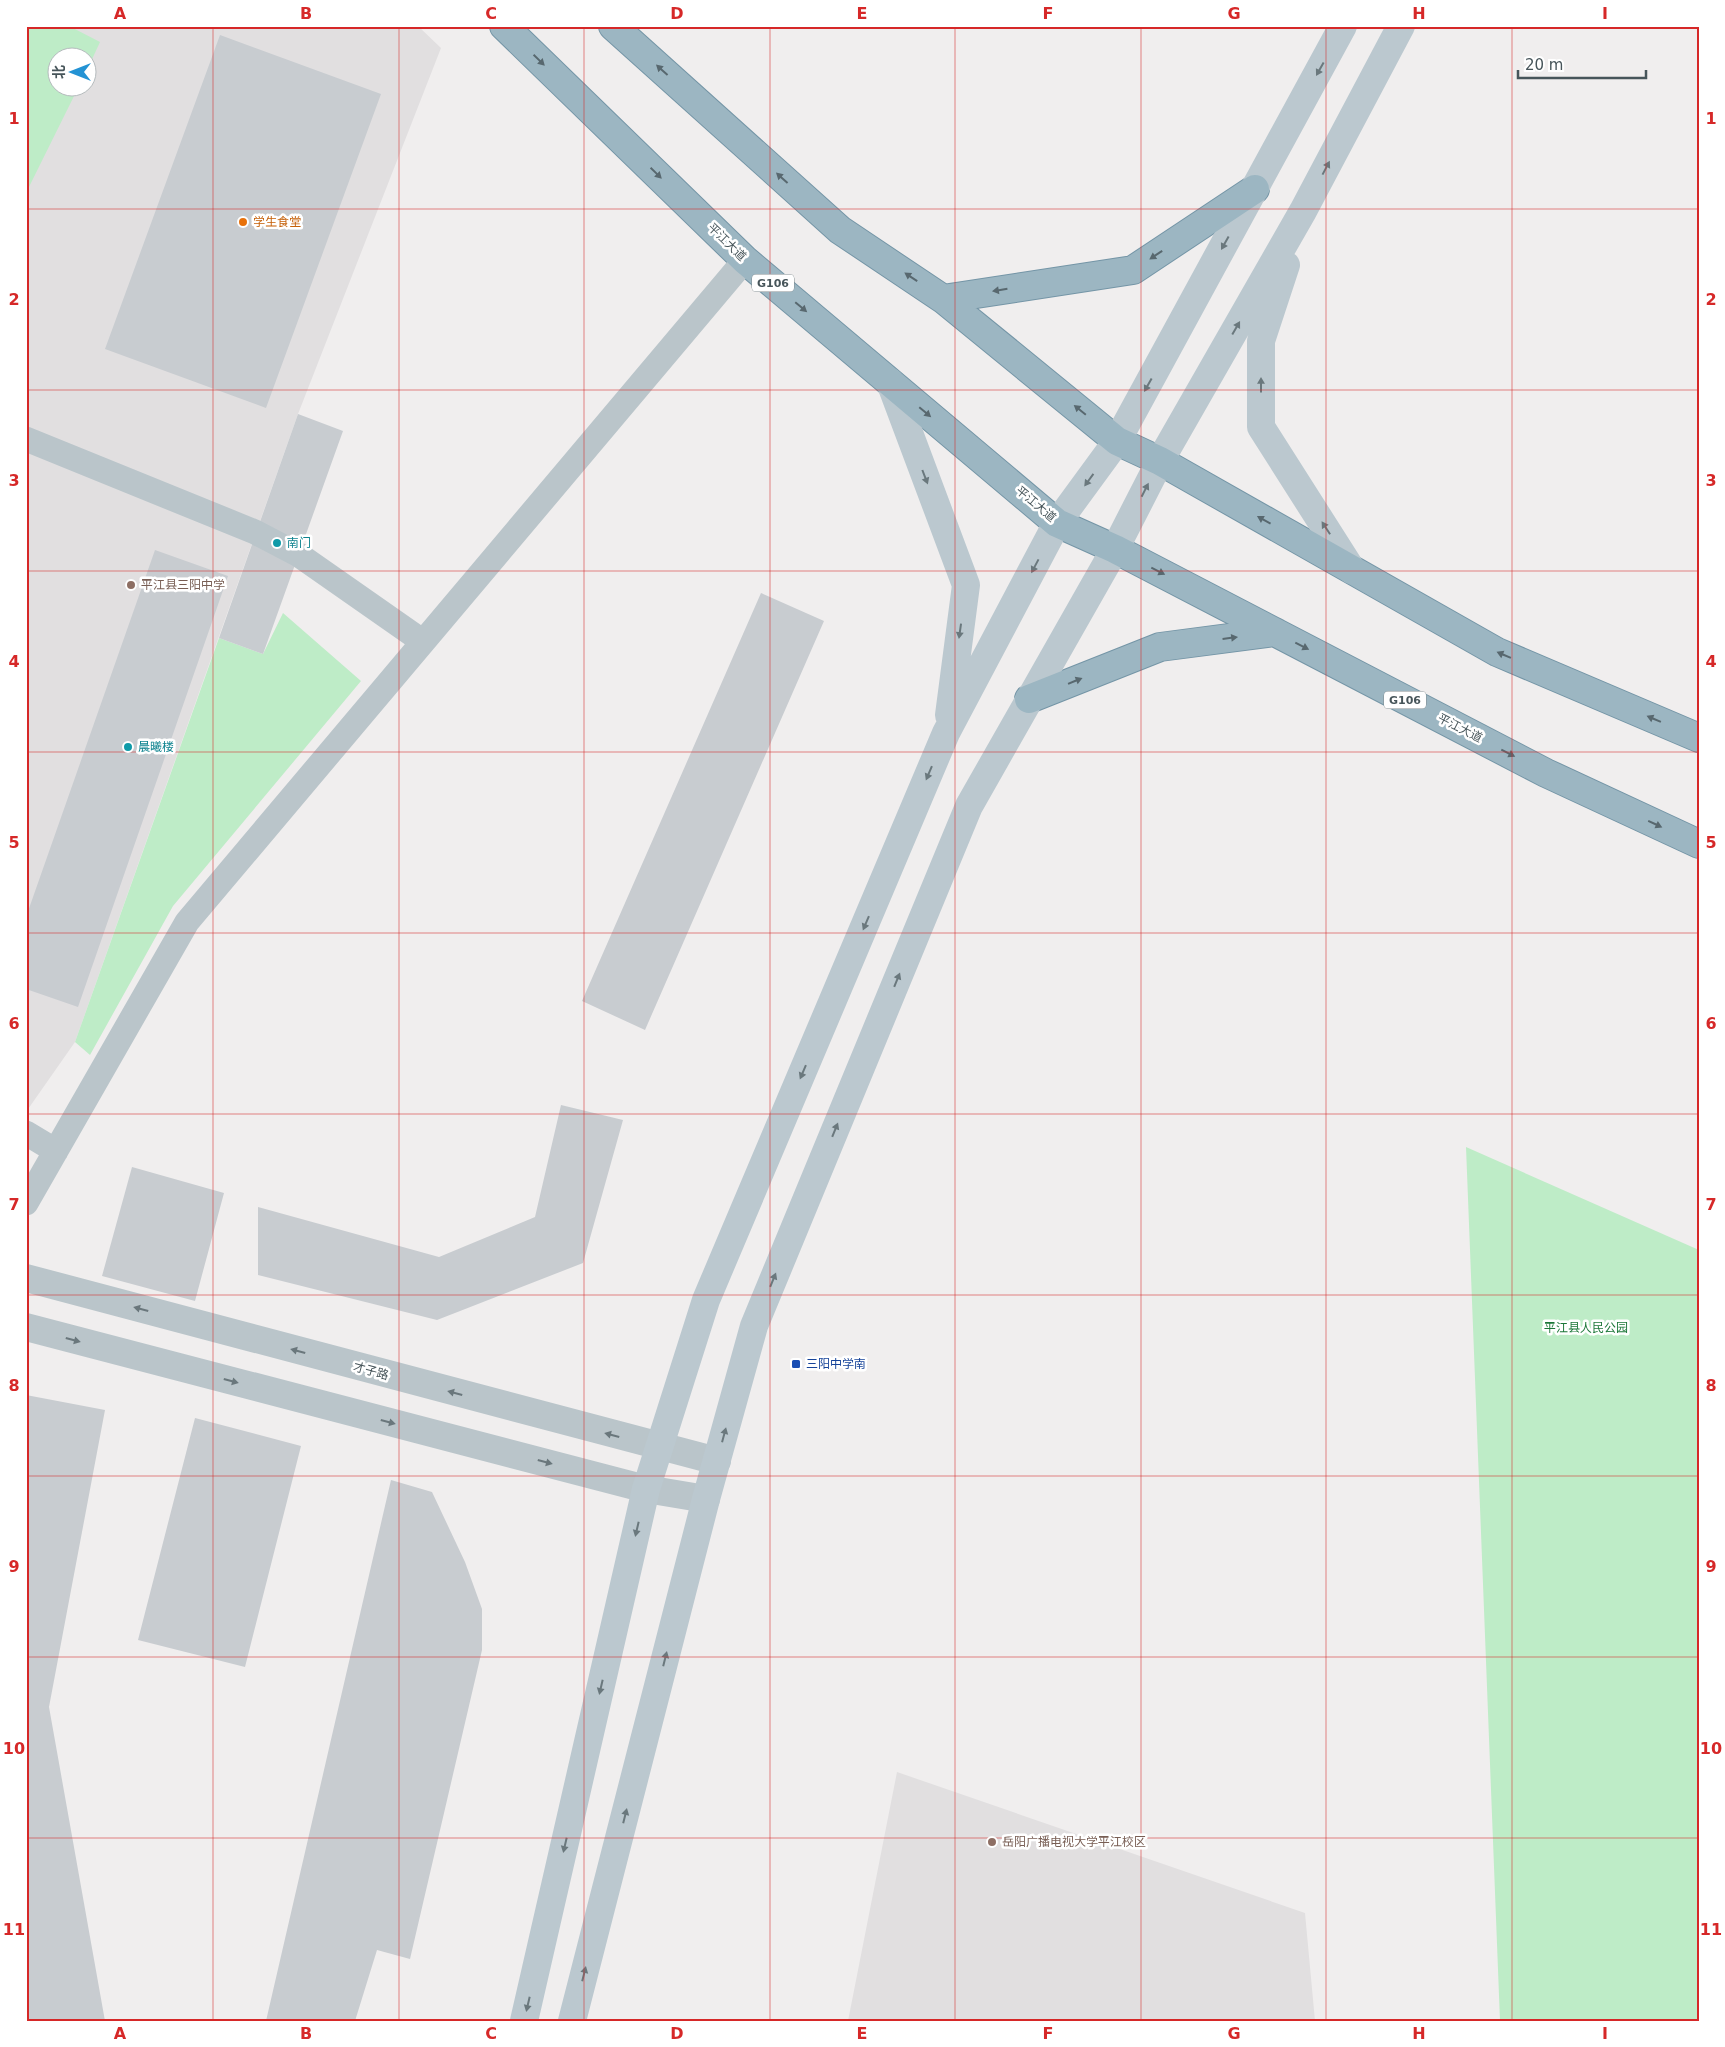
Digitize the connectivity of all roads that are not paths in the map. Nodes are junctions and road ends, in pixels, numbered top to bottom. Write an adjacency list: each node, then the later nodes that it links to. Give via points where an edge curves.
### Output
1 (504, 26): 7 (highway, 平江大道 / G106, one-way to 7)
2 (613, 26): 8 (highway, one-way to 2, via 840,230)
3 (1343, 26): 5 (main road, one-way to 5)
4 (1401, 26): 6 (main road, one-way to 4)
5 (1255, 189): 8 (highway, one-way to 8, via 1133,270); 11 (main road, one-way to 11)
6 (1303, 211): 12 (main road, one-way to 6); 15 (main road, one-way to 6, via 1261,427 1261,341)
7 (745, 260): 9 (highway, 平江大道 / G106, one-way to 9); 17 (lane)
8 (942, 299): 11 (highway, one-way to 8)
9 (890, 382): 13 (highway, 平江大道 / G106, one-way to 13); 19 (main road, one-way to 19, via 966,585)
10 (26, 439): 17 (lane, via 254,532 299,555)
11 (1117, 441): 12 (highway); 13 (main road, one-way to 13)
12 (1160, 461): 14 (main road, one-way to 12); 15 (highway, one-way to 12)
13 (1057, 523): 14 (highway, 平江大道 / G106); 19 (main road, one-way to 19)
14 (1114, 549): 16 (highway, 平江大道 / G106, one-way to 16); 18 (main road)
15 (1352, 570): 20 (highway, one-way to 15, via 1497,652)
16 (1275, 632): 18 (highway, one-way to 16, via 1160,647); 21 (highway, 平江大道 / G106, one-way to 21, via 1546,773)
17 (422, 641): 23 (lane, via 187,922)
18 (1029, 699): 28 (main road, one-way to 18, via 754,1326 969,806)
19 (946, 733): 27 (main road, one-way to 27, via 706,1300)
20 (1699, 738)
21 (1699, 844)
22 (26, 1133): 23 (lane)
23 (56, 1151): 24 (lane)
24 (26, 1203)
25 (26, 1278): 27 (street, 才子路, one-way to 25)
26 (26, 1328): 29 (street, one-way to 29)
27 (659, 1448): 28 (street, 才子路); 29 (main road)
28 (717, 1462): 30 (main road)
29 (646, 1489): 30 (street); 31 (main road, one-way to 31)
30 (706, 1499): 32 (main road, one-way to 30)
31 (524, 2021)
32 (572, 2021)

